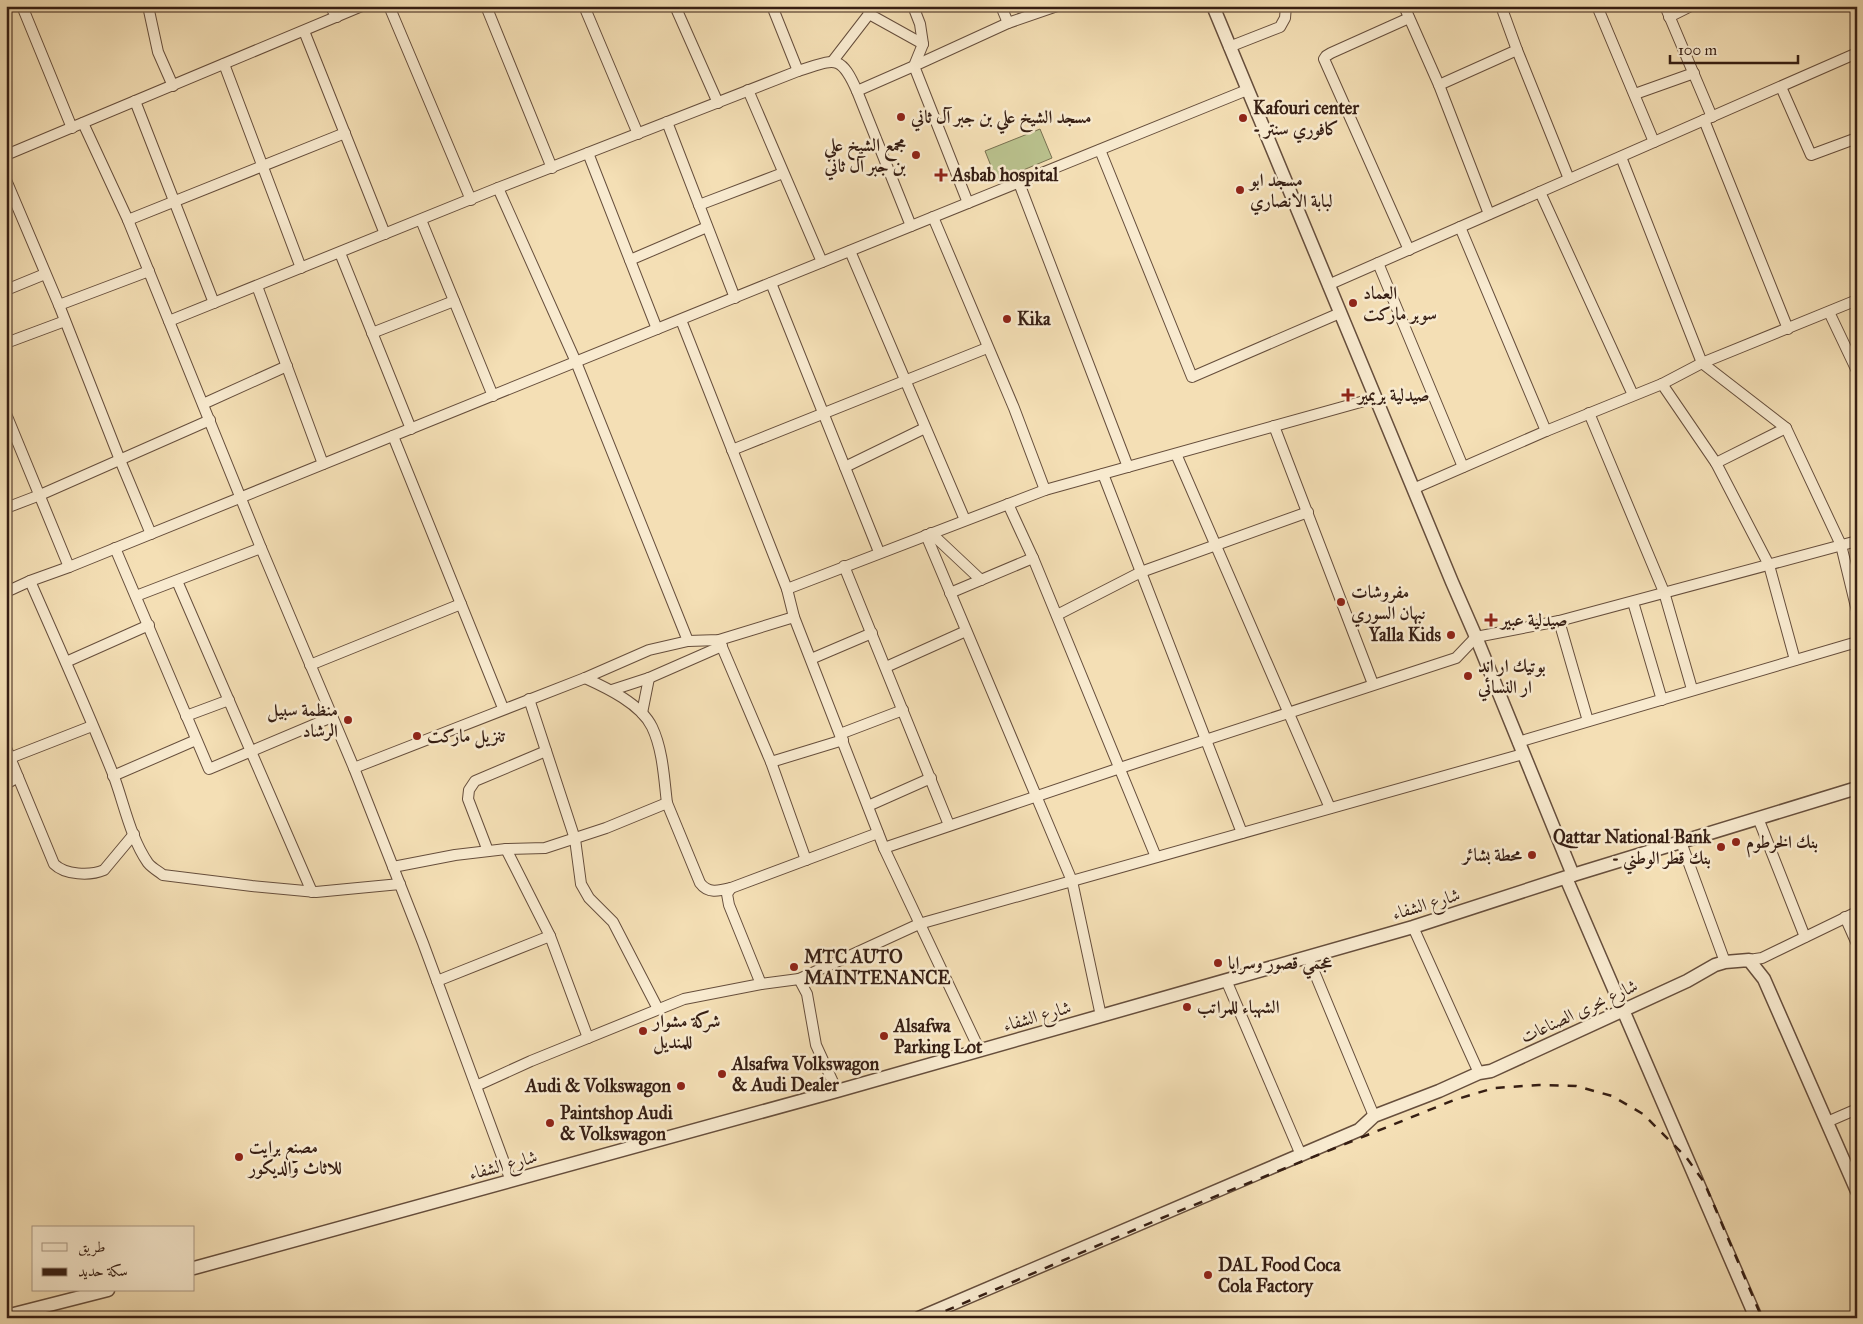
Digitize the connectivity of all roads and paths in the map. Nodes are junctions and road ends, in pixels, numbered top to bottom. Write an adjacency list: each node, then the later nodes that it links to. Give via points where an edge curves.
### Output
1 (22, 6): 47 (street)
2 (148, 6): 36 (street, via 158,52)
3 (330, 6): 21 (street)
4 (362, 6): 21 (street)
5 (389, 6): 64 (street)
6 (486, 6): 57 (street)
7 (584, 6): 49 (street)
8 (675, 6): 43 (street)
9 (772, 6): 33 (street)
10 (913, 6): 26 (street)
11 (1001, 6): 24 (street)
12 (1057, 6): 24 (street)
13 (1213, 6): 27 (street)
14 (1286, 6): 27 (street, via 1280,27)
15 (1404, 6): 23 (street)
16 (1501, 6): 28 (street)
17 (1597, 6): 41 (street)
18 (1665, 6): 22 (street)
19 (1691, 6): 22 (street)
20 (868, 10): 26 (street); 30 (street)
21 (337, 17): 25 (street)
22 (1669, 17): 34 (street)
23 (1409, 18): 35 (street); 76 (street, via 1324,59)
24 (1008, 24): 32 (street)
25 (304, 31): 31 (street); 48 (street)
26 (923, 44): 32 (street)
27 (1229, 47): 39 (street)
28 (1517, 50): 35 (street); 59 (street)
29 (1857, 53): 37 (street)
30 (832, 62): 33 (street); 40 (street, via 848,70)
31 (224, 64): 36 (street); 56 (street)
32 (914, 66): 40 (street); 67 (street)
33 (798, 71): 38 (street)
34 (1694, 73): 41 (street); 44 (street)
35 (1439, 85): 68 (street)
36 (173, 86): 42 (street)
37 (1781, 87): 44 (street); 50 (street, via 1811,155)
38 (748, 90): 43 (street); 58 (street)
39 (1247, 90): 52 (street); 86 (street)
40 (857, 91): 73 (street)
41 (1635, 94): 51 (street)
42 (135, 101): 46 (street); 65 (street)
43 (718, 103): 45 (street)
44 (1708, 119): 51 (street); 100 (street)
45 (667, 122): 49 (street); 66 (street)
46 (82, 123): 47 (street); 70 (street)
47 (72, 128): 54 (street)
48 (345, 133): 56 (street); 75 (street)
49 (638, 134): 53 (street)
50 (1857, 138)
51 (1654, 142): 55 (street)
52 (1100, 150): 61 (street); 95 (street, via 1192,377)
53 (588, 153): 57 (street); 79 (street)
54 (6, 155)
55 (1621, 157): 59 (street); 105 (street)
56 (262, 166): 65 (street); 82 (street)
57 (552, 168): 62 (street)
58 (784, 173): 66 (street); 80 (street)
59 (1570, 179): 63 (street)
60 (6, 180): 84 (street)
61 (1018, 183): 67 (street); 129 (street)
62 (498, 188): 64 (street); 104 (street)
63 (1540, 192): 68 (street); 110 (street)
64 (471, 200): 71 (street)
65 (174, 202): 70 (street); 92 (street)
66 (700, 204): 72 (street)
67 (968, 204): 69 (street)
68 (1489, 214): 74 (street)
69 (933, 217): 73 (street); 103 (street)
70 (128, 220): 83 (street)
71 (421, 220): 75 (street); 91 (street)
72 (708, 226): 79 (street); 89 (street)
73 (911, 226): 77 (street)
74 (1460, 227): 76 (street); 122 (street)
75 (386, 234): 78 (street)
76 (1409, 250): 81 (street)
77 (850, 251): 80 (street); 108 (street)
78 (340, 253): 82 (street); 101 (street)
79 (630, 260): 99 (street)
80 (822, 262): 85 (street)
81 (1378, 263): 86 (street); 130 (street)
82 (300, 268): 87 (street)
83 (149, 272): 93 (street); 98 (street)
84 (45, 274): 88 (street); 93 (street)
85 (771, 283): 89 (street); 115 (street)
86 (1328, 285): 95 (street)
87 (257, 286): 92 (street); 106 (street)
88 (6, 290)
89 (735, 298): 96 (street)
90 (1857, 300): 94 (street)
91 (454, 301): 101 (street); 111 (street)
92 (214, 303): 98 (street)
93 (59, 305): 97 (street)
94 (1829, 312): 100 (street); 107 (street)
95 (1340, 313): 112 (street)
96 (681, 320): 99 (street); 124 (street)
97 (65, 321): 102 (street); 126 (street)
98 (169, 321): 113 (street)
99 (657, 329): 104 (street)
100 (1788, 329): 105 (street)
101 (372, 333): 121 (street)
102 (6, 343)
103 (987, 348): 108 (street); 134 (street)
104 (576, 362): 111 (street); 172 (street)
105 (1702, 362): 109 (street); 120 (street)
106 (287, 366): 113 (street); 128 (street)
107 (1857, 371)
108 (905, 381): 115 (street); 119 (street)
109 (1662, 384): 110 (street); 127 (street)
110 (1633, 394): 116 (street)
111 (493, 396): 121 (street)
112 (1375, 398): 118 (street); 133 (street)
113 (203, 404): 117 (street)
114 (6, 414): 135 (street)
115 (823, 414): 124 (street); 131 (street)
116 (1589, 414): 122 (street); 159 (street)
117 (210, 420): 126 (street); 136 (street)
118 (1274, 426): 125 (street); 139 (street)
119 (925, 428): 131 (street); 140 (street)
120 (1786, 428): 127 (street); 144 (street)
121 (411, 429): 123 (street)
122 (1546, 431): 130 (street)
123 (393, 436): 128 (street); 163 (street)
124 (732, 450): 157 (street)
125 (1176, 454): 129 (street); 145 (street)
126 (120, 460): 135 (street); 141 (street)
127 (1716, 463): 150 (street)
128 (323, 464): 136 (street)
129 (1128, 467): 132 (street)
130 (1463, 467): 133 (street)
131 (845, 468): 148 (street)
132 (1103, 474): 134 (street); 153 (street)
133 (1413, 489): 171 (street)
134 (1045, 490): 137 (street)
135 (40, 495): 138 (street); 152 (street)
136 (242, 497): 141 (street); 147 (street)
137 (1008, 504): 140 (street); 149 (street)
138 (6, 508)
139 (1308, 512): 145 (street); 182 (street)
140 (965, 520): 142 (street)
141 (151, 534): 146 (street)
142 (929, 534): 148 (street); 154 (street); 160 (street)
143 (1857, 541): 144 (street)
144 (1841, 545): 150 (street); 164 (street)
145 (1216, 546): 153 (street); 190 (street)
146 (115, 548): 152 (street); 161 (street)
147 (261, 548): 156 (street); 178 (street)
148 (880, 552): 151 (street)
149 (1034, 558): 154 (street); 165 (street)
150 (1769, 565): 159 (street); 176 (street)
151 (844, 566): 157 (street); 170 (street)
152 (69, 567): 155 (street)
153 (1141, 572): 165 (street); 197 (street)
154 (981, 580): 160 (street)
155 (30, 581): 158 (street); 177 (street)
156 (177, 581): 161 (street); 186 (street)
157 (786, 588): 166 (street)
158 (6, 592)
159 (1664, 592): 162 (street); 183 (street)
160 (950, 593): 169 (street)
161 (136, 596): 168 (street)
162 (1633, 602): 167 (street); 187 (street)
163 (461, 604): 178 (street); 188 (street)
164 (1857, 611)
165 (1057, 615): 205 (street)
166 (794, 617): 174 (street); 175 (street)
167 (1559, 621): 171 (street); 194 (street)
168 (148, 625): 177 (street); 192 (street)
169 (966, 631): 179 (street); 211 (street)
170 (872, 634): 175 (street); 179 (street)
171 (1476, 637): 182 (street, via 1456,658); 199 (street)
172 (688, 641): 174 (street); 180 (street, via 649,650)
173 (1857, 642): 176 (street)
174 (721, 643): 181 (street); 203 (street)
175 (811, 659): 196 (street)
176 (1795, 660): 183 (street)
177 (66, 662): 195 (street)
178 (310, 665): 193 (street)
179 (886, 667): 189 (street)
180 (584, 678): 184 (street); 185 (street)
181 (649, 678): 184 (street); 191 (street)
182 (1373, 684): 190 (street)
183 (1692, 689): 187 (street)
184 (612, 690): 191 (street)
185 (529, 698): 188 (street); 201 (street)
186 (229, 700): 192 (street); 200 (street)
187 (1662, 700): 194 (street)
188 (504, 708): 204 (street)
189 (903, 710): 196 (street); 208 (street)
190 (1289, 712): 197 (street); 214 (street)
191 (642, 713): 212 (street, via 656,738)
192 (186, 716): 198 (street)
193 (332, 717): 200 (street); 204 (street)
194 (1588, 721): 199 (street)
195 (92, 726): 202 (street); 206 (street)
196 (841, 737): 203 (street); 213 (street)
197 (1206, 739): 205 (street); 218 (street)
198 (196, 740): 200 (street, via 209,770); 206 (street)
199 (1520, 748): 214 (street); 228 (street)
200 (251, 751): 232 (street)
201 (546, 752): 220 (street); 224 (street, via 475,781 469,790 468,798)
202 (8, 753): 207 (street)
203 (771, 762): 226 (street)
204 (354, 768): 227 (street)
205 (1120, 768): 211 (street); 225 (street)
206 (113, 776): 219 (street)
207 (18, 778): 209 (street); 219 (street, via 54,864 59,869 88,873 104,870)
208 (931, 778): 213 (street); 216 (street)
209 (6, 784)
210 (1857, 788): 215 (street, شارع الشفاء)
211 (1036, 796): 216 (street); 229 (street)
212 (667, 804): 220 (street); 231 (street, via 700,883 709,890)
213 (868, 806): 217 (street)
214 (1330, 808): 218 (street)
215 (1758, 818): 221 (street, شارع الشفاء); 238 (street)
216 (949, 825): 222 (street)
217 (878, 833): 222 (street); 226 (street)
218 (1242, 833): 225 (street)
219 (134, 834): 232 (street, via 148,863 163,874)
220 (575, 839): 223 (street, via 545,848); 247 (street, via 581,884 589,898 613,922)
221 (1681, 842): 228 (street, شارع الشفاء); 242 (street)
222 (884, 848): 235 (street)
223 (506, 849): 224 (street); 237 (street)
224 (488, 851): 227 (street)
225 (1156, 857): 229 (street)
226 (806, 860): 231 (street)
227 (394, 867): 230 (street)
228 (1570, 876): 236 (street, شارع الشفاء); 248 (street)
229 (1072, 881): 235 (street); 249 (street)
230 (400, 884): 232 (street); 245 (street)
231 (731, 888): 246 (street, via 727,894 729,905)
232 (312, 892)
233 (1857, 912): 234 (street)
234 (1845, 917): 238 (street); 239 (street)
235 (919, 924): 243 (street); 251 (street)
236 (1413, 927): 240 (street, شارع الشفاء); 252 (street)
237 (550, 936): 245 (street); 250 (street)
238 (1805, 937): 241 (street, via 1762,958)
239 (1857, 944)
240 (1308, 957): 244 (street, شارع الشفاء); 256 (street)
241 (1749, 960): 242 (street, شارع بحرى الصناعات); 257 (street, via 1764,979)
242 (1725, 962): 248 (street, شارع بحرى الصناعات)
243 (799, 979): 246 (street); 254 (street, via 806,994 816,1045)
244 (1226, 980): 249 (street, شارع الشفاء); 258 (street)
245 (437, 982): 253 (street)
246 (761, 984): 247 (street, via 684,999)
247 (658, 1009): 250 (street)
248 (1624, 1010): 252 (street, شارع بحرى الصناعات, via 1492,1071); 265 (street)
249 (1101, 1016): 251 (street, شارع الشفاء)
250 (588, 1038): 253 (street)
251 (980, 1051): 254 (street, شارع الشفاء)
252 (1479, 1073): 256 (street, شارع بحرى الصناعات)
253 (476, 1086): 259 (street)
254 (837, 1091): 259 (street, شارع الشفاء)
255 (1857, 1109): 257 (street)
256 (1374, 1116): 258 (street, شارع بحرى الصناعات, via 1359,1130)
257 (1827, 1122): 260 (street)
258 (1301, 1155): 264 (street, شارع بحرى الصناعات)
259 (511, 1181): 261 (street, شارع الشفاء)
260 (1857, 1191)
261 (195, 1268)
262 (100, 1292): 263 (street)
263 (6, 1316)
264 (919, 1318)
265 (1756, 1318)

